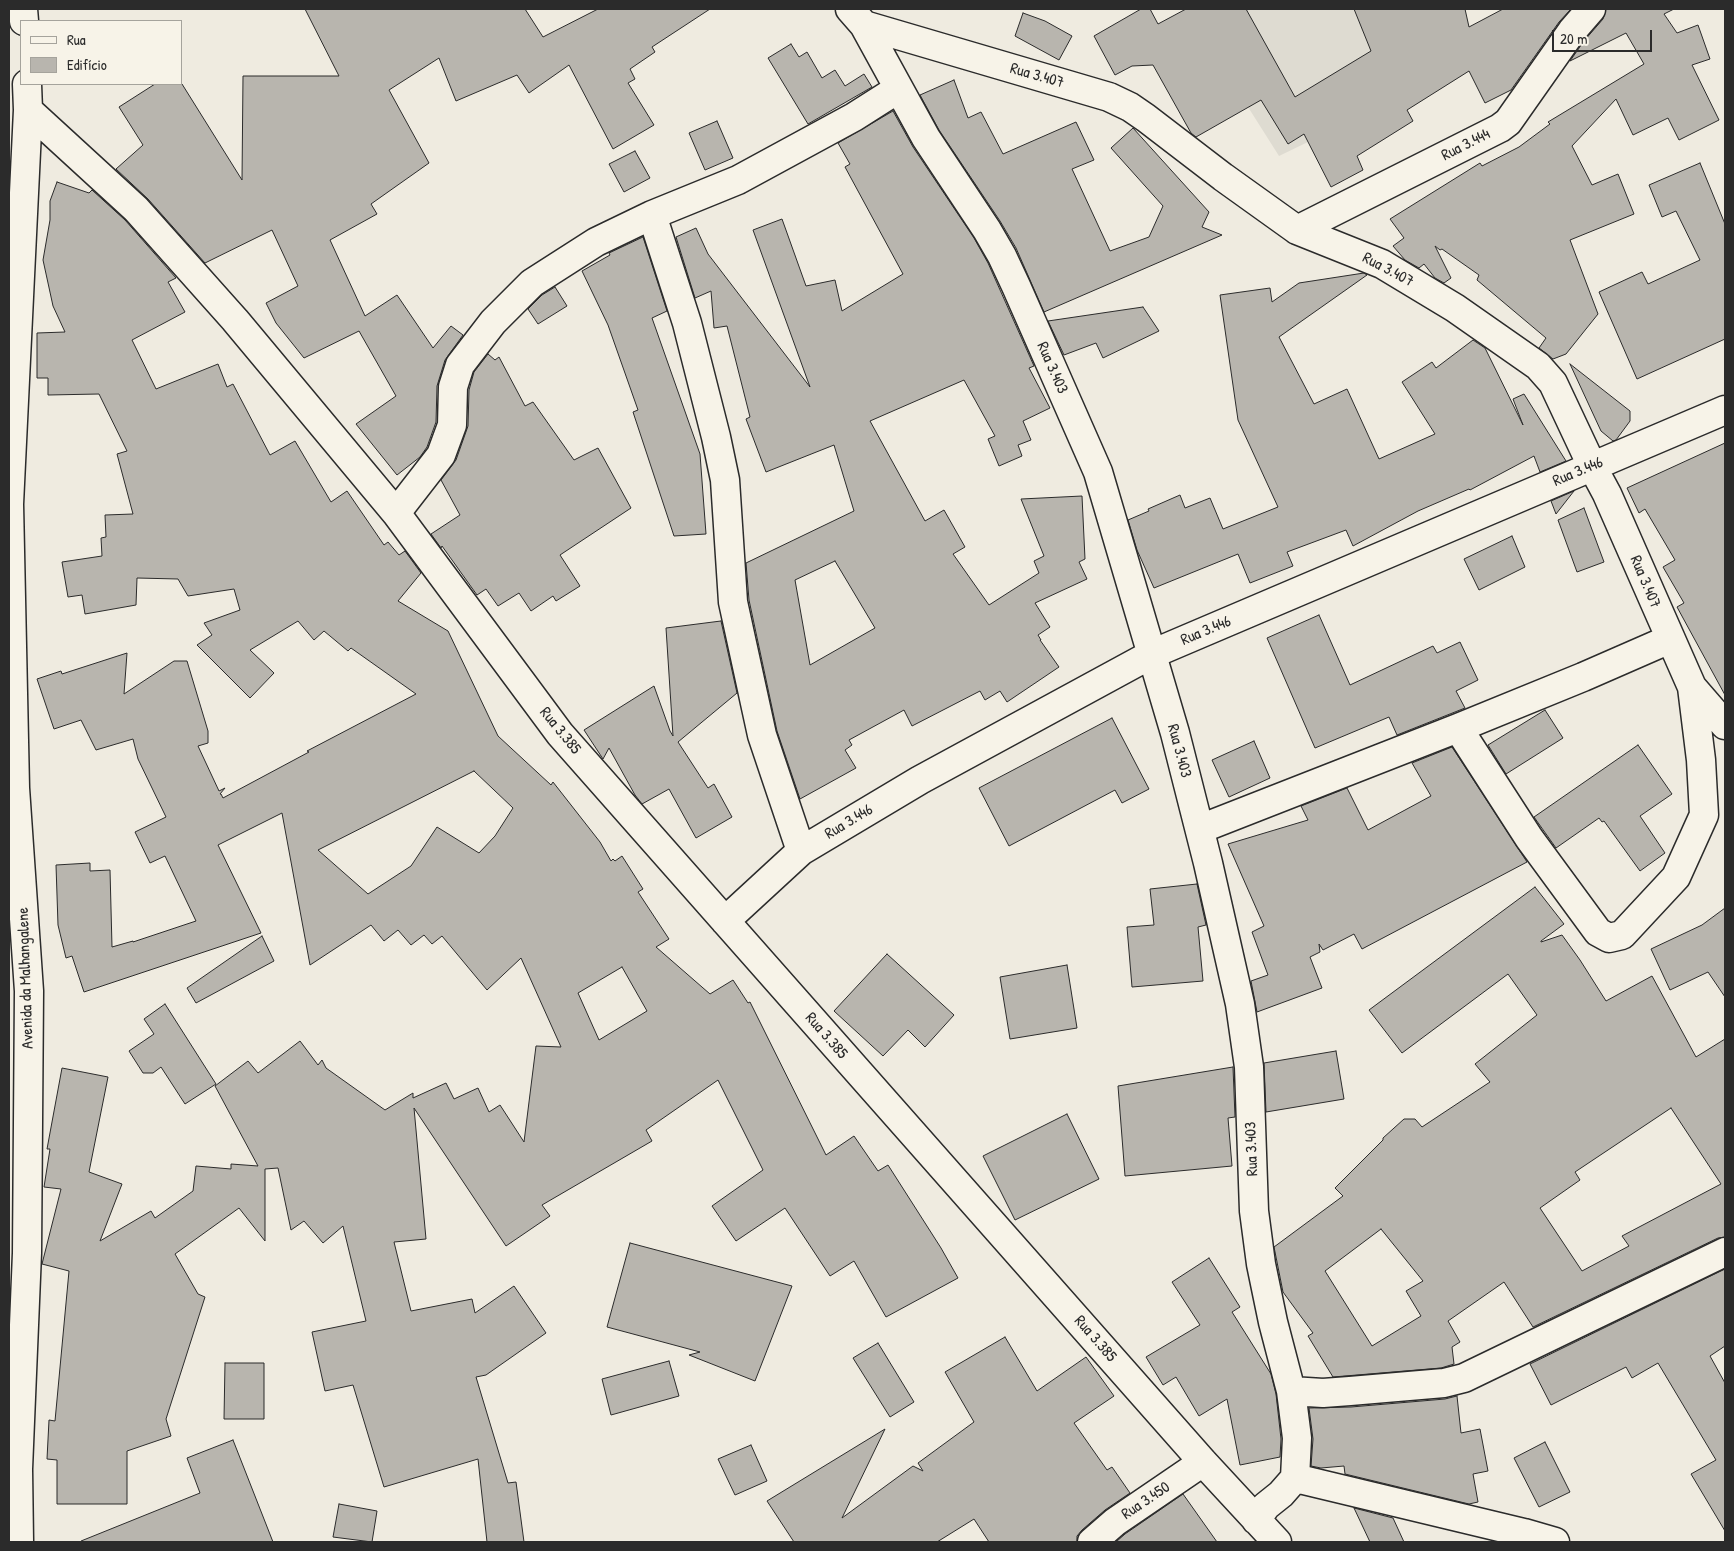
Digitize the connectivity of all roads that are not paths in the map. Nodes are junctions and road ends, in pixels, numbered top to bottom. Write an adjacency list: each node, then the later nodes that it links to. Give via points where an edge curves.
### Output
1 (1590, 9): 6 (street, Rua 3.444, via 1508,122)
2 (857, 17): 3 (street, Rua 3.403); 6 (street, Rua 3.407, via 1130,107)
3 (898, 89): 5 (street, via 854,117 738,180); 12 (street, Rua 3.403, via 931,146 987,230 1016,286 1098,472)
4 (21, 100): 9 (street, Avenida da Malhangalene); 10 (street, Rua 3.385, via 136,209 235,320)
5 (652, 216): 10 (street, via 596,242 532,283 493,322 460,365 453,387 452,425 441,455); 18 (street, via 687,323 716,437 725,480 733,602 762,735)
6 (1297, 230): 8 (street, Rua 3.407, via 1382,264 1455,308 1538,366 1553,383)
7 (1725, 410): 8 (street, Rua 3.446)
8 (1592, 466): 11 (street, Rua 3.407); 12 (street, Rua 3.446)
9 (9, 504): 16 (street, Avenida da Malhangalene)
10 (396, 513): 19 (street, Rua 3.385, via 560,734)
11 (1670, 639): 13 (street, Rua 3.407); 15 (street)
12 (1152, 654): 17 (street, Rua 3.403); 18 (street, Rua 3.446, via 920,780)
13 (1692, 688): 14 (street, Rua 3.407); 15 (street, via 1704,815 1676,877 1622,935 1609,938 1598,932 1529,838)
14 (1725, 724)
15 (1458, 728): 17 (street)
16 (12, 793): 20 (street, Avenida da Malhangalene, via 30,991)
17 (1200, 829): 22 (street, Rua 3.403, via 1250,1067 1255,1220 1265,1283)
18 (802, 851): 19 (street, Rua 3.446)
19 (725, 921): 23 (street, Rua 3.385)
20 (18, 1250): 24 (street, Avenida da Malhangalene)
21 (1725, 1252): 22 (street, via 1464,1378 1444,1383 1350,1391)
22 (1292, 1391): 25 (street, Rua 3.403, via 1297,1438)
23 (1203, 1462): 26 (street, Rua 3.385); 28 (street, Rua 3.450, via 1115,1522)
24 (14, 1466): 27 (street, Avenida da Malhangalene)
25 (1295, 1478): 26 (street); 30 (street)
26 (1256, 1520): 29 (street, Rua 3.385)
27 (16, 1530)
28 (1092, 1542)
29 (1277, 1542)
30 (1555, 1542)

